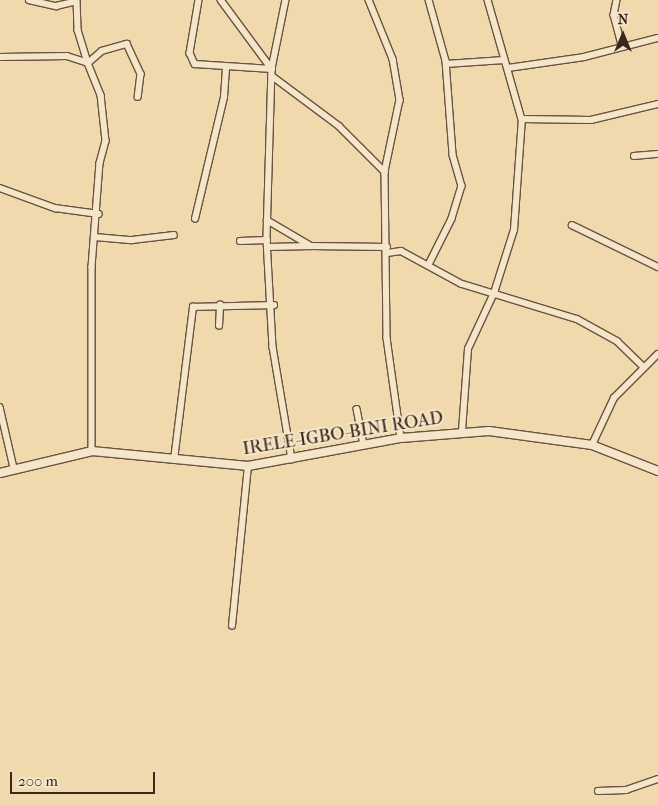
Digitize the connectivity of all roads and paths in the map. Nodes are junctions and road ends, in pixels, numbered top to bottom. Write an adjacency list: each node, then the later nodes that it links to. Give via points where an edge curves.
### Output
1 (29, 0): 9 (street)
2 (199, 0): 17 (street, via 190,53 198,66)
3 (221, 0): 18 (street)
4 (286, 0): 18 (street)
5 (370, 0): 24 (street, via 393,59 400,100)
6 (429, 0): 15 (street)
7 (488, 0): 13 (street)
8 (617, 0): 11 (street, via 614,15)
9 (75, 2): 14 (street)
10 (658, 38): 11 (street)
11 (622, 45): 16 (street, via 584,57)
12 (0, 57): 14 (street, via 67,56)
13 (504, 60): 15 (street); 16 (street)
14 (88, 63): 19 (street, via 102,51 127,44 141,74); 26 (street, via 106,123)
15 (446, 64): 37 (street, via 453,155 462,186 452,219)
16 (508, 68): 21 (street)
17 (226, 69): 18 (street); 27 (street, via 224,98)
18 (272, 73): 24 (street, via 339,126); 28 (street)
19 (138, 97)
20 (658, 104): 21 (street, via 591,120)
21 (522, 118): 39 (street, via 514,230)
22 (658, 154): 23 (street)
23 (634, 156)
24 (385, 172): 36 (street)
25 (0, 188): 26 (street, via 70,212)
26 (99, 214): 31 (street)
27 (195, 219)
28 (267, 220): 33 (street); 34 (street)
29 (572, 225): 38 (street)
30 (174, 235): 31 (street, via 132,240)
31 (95, 237): 51 (street)
32 (240, 240): 33 (street)
33 (267, 240): 35 (street)
34 (311, 246): 35 (street); 36 (street)
35 (268, 247): 40 (street)
36 (387, 250): 37 (street); 48 (street, via 387,338)
37 (429, 265): 39 (street, via 462,284)
38 (658, 267)
39 (494, 293): 44 (street, via 577,319 616,341); 47 (street, via 468,349)
40 (274, 304): 41 (street); 52 (street, via 274,354)
41 (220, 305): 42 (street); 53 (street, via 195,305 190,310 188,375)
42 (219, 326)
43 (658, 354): 44 (street)
44 (642, 365): 50 (street, via 614,398)
45 (0, 407): 55 (street)
46 (357, 408): 49 (street)
47 (462, 431): 48 (street, IRELE-IGBO-BINI ROAD); 50 (street, IRELE-IGBO-BINI ROAD, via 521,434)
48 (402, 438): 49 (street, IRELE-IGBO-BINI ROAD)
49 (364, 444): 52 (street, IRELE-IGBO-BINI ROAD)
50 (592, 444): 56 (street, IRELE-IGBO-BINI ROAD)
51 (92, 451): 53 (street, IRELE-IGBO-BINI ROAD); 55 (street, IRELE-IGBO-BINI ROAD)
52 (292, 459): 54 (street, IRELE-IGBO-BINI ROAD)
53 (174, 460): 54 (street, IRELE-IGBO-BINI ROAD)
54 (248, 466): 58 (street)
55 (14, 468): 57 (street, IRELE-IGBO-BINI ROAD)
56 (658, 471)
57 (0, 473)
58 (232, 626)
59 (658, 779): 60 (street, via 626,790)
60 (598, 791)

